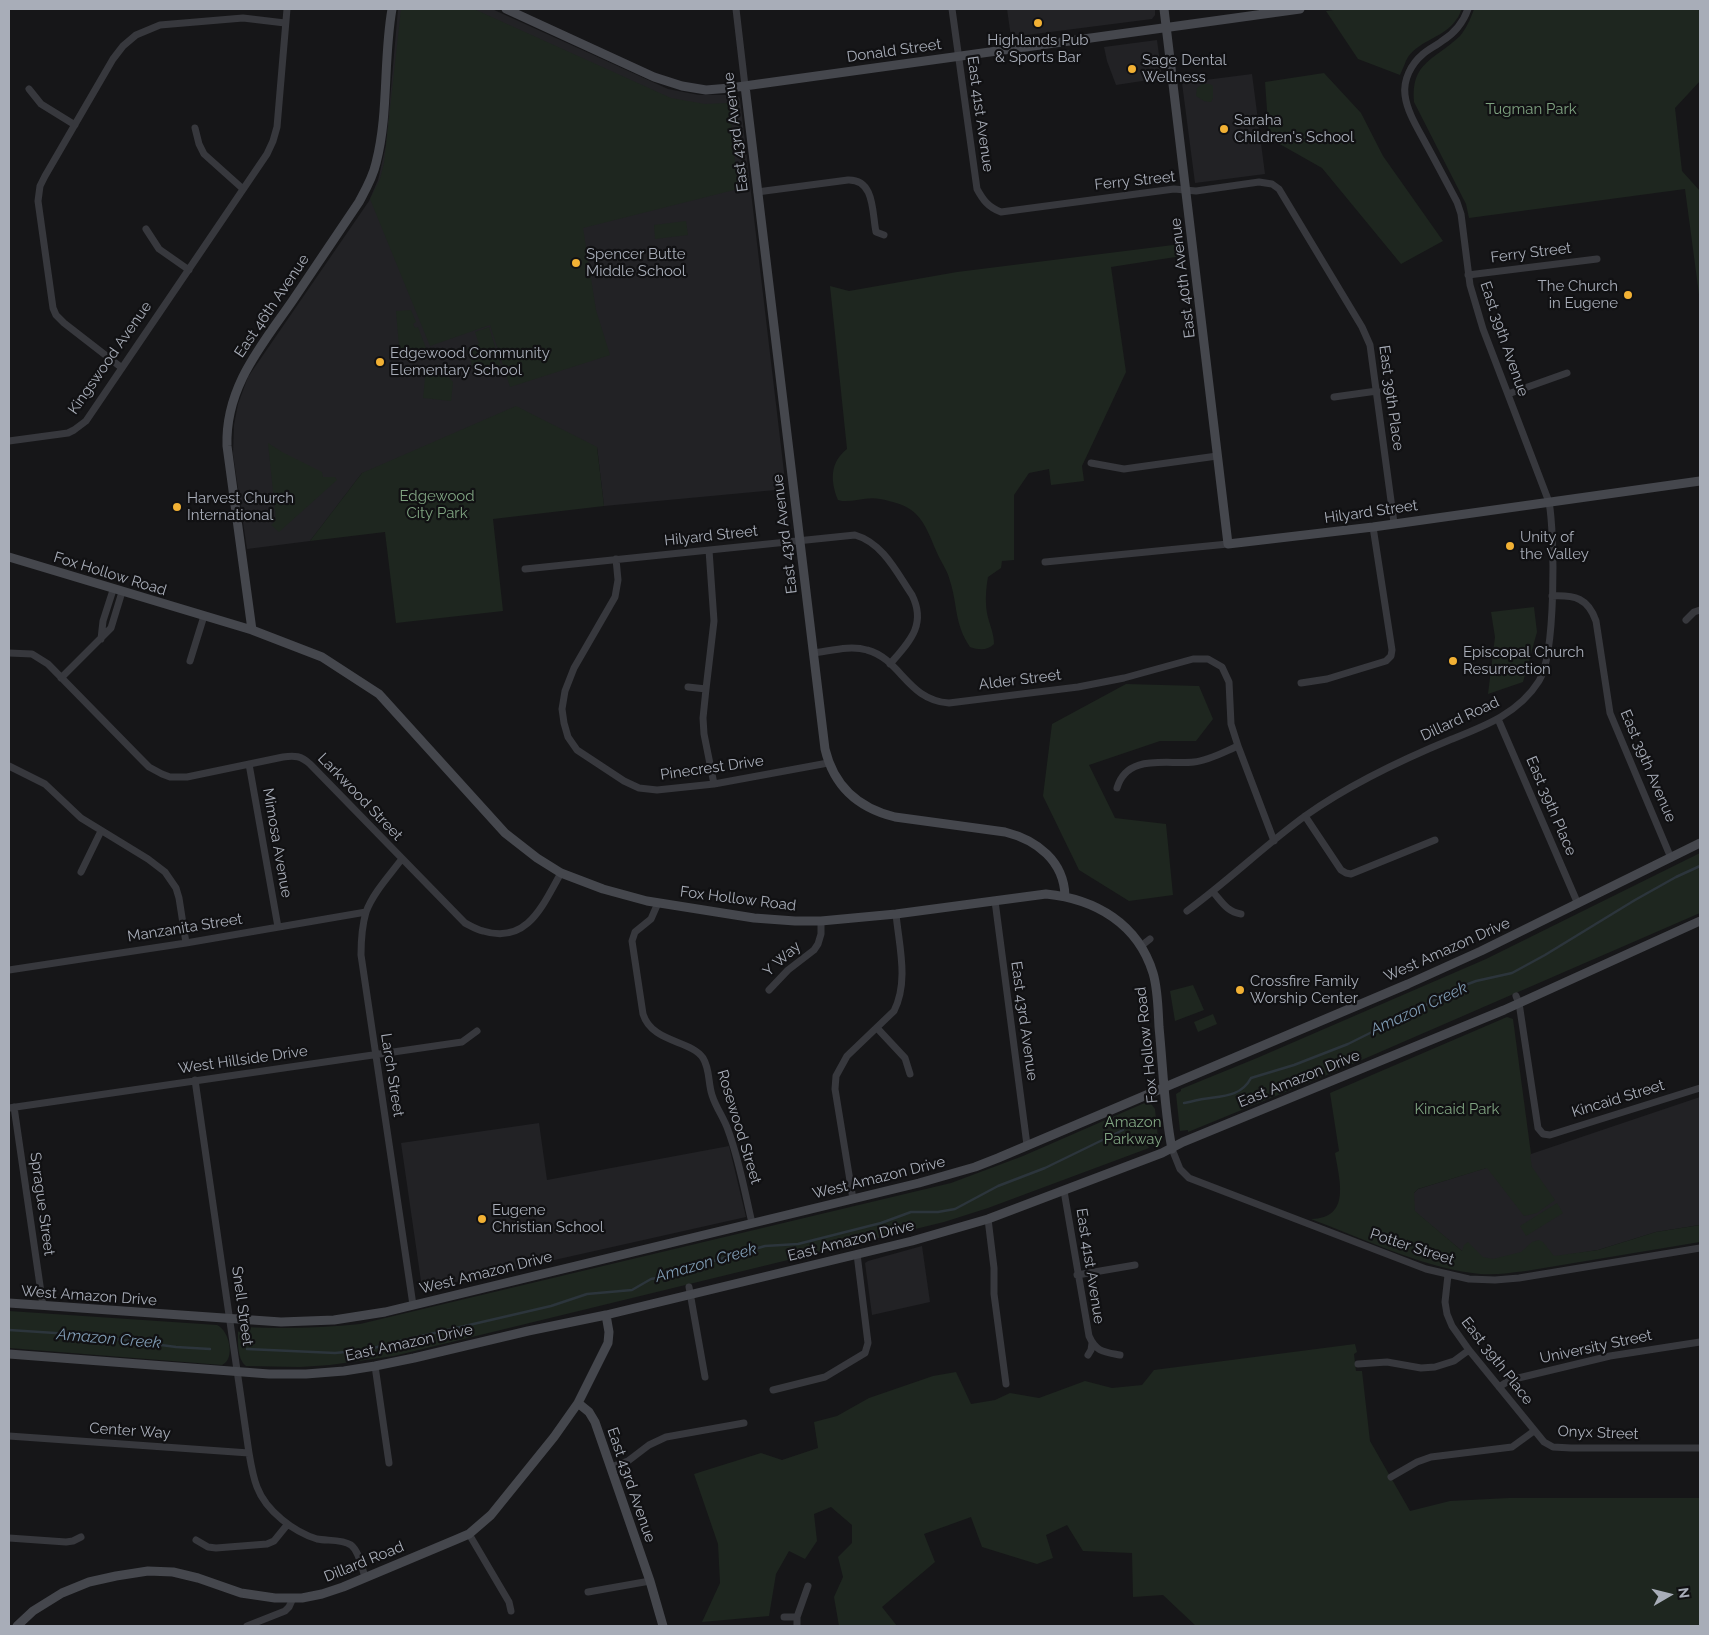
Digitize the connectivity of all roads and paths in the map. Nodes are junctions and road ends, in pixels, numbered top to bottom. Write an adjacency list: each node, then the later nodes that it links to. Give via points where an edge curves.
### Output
1 (286, 9): 9 (street, Kingswood Avenue)
2 (392, 9): 50 (street, East 46th Avenue, via 380,141 369,183 360,202 244,372 230,410 228,455)
3 (506, 9): 12 (street, Donald Street, via 654,77 706,90)
4 (736, 9): 12 (street, East 43rd Avenue)
5 (952, 9): 11 (street, East 41st Avenue)
6 (1164, 9): 10 (street, East 40th Avenue)
7 (1300, 9): 10 (street, Donald Street)
8 (1468, 9): 25 (street, East 39th Avenue, via 1454,32 1417,60 1406,81 1405,94 1417,126 1457,202)
9 (285, 24): 14 (street, via 238,19 168,24 144,31 117,53); 17 (street, Kingswood Avenue, via 275,134)
10 (1167, 27): 11 (street, Donald Street); 18 (street, East 40th Avenue)
11 (958, 56): 12 (street, Donald Street); 20 (street, East 41st Avenue, via 977,189 983,200)
12 (745, 86): 19 (street, East 43rd Avenue)
13 (29, 89): 14 (street, via 41,104)
14 (75, 125): 26 (street, via 51,164 39,192 51,300 56,315 64,323)
15 (195, 128): 17 (street, via 204,154)
16 (1272, 184): 18 (street, Ferry Street, via 1259,182); 28 (street, East 39th Place, via 1285,196 1366,335 1373,357)
17 (243, 188): 24 (street, Kingswood Avenue)
18 (1186, 190): 20 (street, Ferry Street); 32 (street, East 40th Avenue)
19 (757, 192): 22 (street, via 858,180 869,192 876,232); 38 (street, East 43rd Avenue)
20 (1000, 212)
21 (146, 228): 24 (street, via 159,249)
22 (884, 235)
23 (1597, 259): 25 (street, Ferry Street)
24 (189, 270): 26 (street, Kingswood Avenue)
25 (1468, 274): 29 (street, East 39th Avenue, via 1474,302)
26 (122, 368): 31 (street, Kingswood Avenue, via 86,420 74,430)
27 (1567, 372): 29 (street)
28 (1377, 391): 30 (street); 36 (street, East 39th Place)
29 (1508, 394): 35 (street, East 39th Avenue)
30 (1334, 396)
31 (9, 441)
32 (1217, 456): 33 (street, via 1124,468); 39 (street, East 40th Avenue)
33 (1091, 463)
34 (1700, 481): 35 (street, Hilyard Street)
35 (1548, 502): 36 (street, Hilyard Street); 46 (street, Dillard Road, via 1552,529)
36 (1394, 523): 37 (street, Hilyard Street)
37 (1373, 527): 39 (street, Hilyard Street); 56 (street, via 1392,654 1386,661 1327,679)
38 (799, 540): 40 (street, Hilyard Street); 52 (street, East 43rd Avenue); 54 (street, Hilyard Street, via 856,535 880,548 912,595 918,613 913,635)
39 (1228, 544): 43 (street, Hilyard Street)
40 (709, 550): 42 (street, Hilyard Street); 58 (street, via 714,621)
41 (9, 557): 45 (street, Fox Hollow Road)
42 (616, 559): 44 (street, Hilyard Street); 64 (street, Pinecrest Drive, via 618,580 615,597 574,668 565,691 562,709 568,737 587,758 638,788 657,790)
43 (1045, 562)
44 (524, 569)
45 (118, 591): 48 (street, Fox Hollow Road); 55 (street, via 113,624)
46 (1552, 596): 59 (street, Dillard Road, via 1548,650 1540,680); 71 (street, East 39th Avenue, via 1576,597 1592,612 1610,713)
47 (1700, 610): 49 (street)
48 (204, 616): 50 (street, Fox Hollow Road); 53 (street)
49 (1686, 620)
50 (252, 630): 74 (street, Fox Hollow Road, via 322,657 380,694 505,833)
51 (9, 653): 55 (street, Larkwood Street, via 32,654)
52 (813, 654): 54 (street, Alder Street, via 860,649 878,654); 61 (street, East 43rd Avenue)
53 (190, 661)
54 (890, 664): 60 (street, Alder Street, via 922,695 949,704 1078,687 1200,658 1222,667 1230,682 1230,716)
55 (61, 678): 62 (street, Larkwood Street, via 155,771 170,777 187,777)
56 (1301, 683)
57 (688, 687): 58 (street)
58 (706, 689): 64 (street, via 704,734)
59 (1498, 719): 66 (street, Dillard Road, via 1394,765); 79 (street, East 39th Place)
60 (1238, 746): 65 (street, via 1195,762 1161,762 1135,767 1122,776); 69 (street)
61 (828, 763): 64 (street, Pinecrest Drive); 76 (street, East 43rd Avenue, via 849,794 880,813 1022,836 1051,858 1062,876)
62 (249, 764): 72 (street, Larkwood Street, via 300,757); 86 (street, Mimosa Avenue)
63 (9, 766): 67 (street, via 45,784 75,814)
64 (714, 784)
65 (1117, 788)
66 (1305, 816): 68 (street, via 1346,873 1356,873); 69 (street, Dillard Road)
67 (102, 831): 73 (street); 88 (street, via 148,859 170,878 179,898)
68 (1435, 840)
69 (1274, 841): 75 (street, Dillard Road)
70 (1700, 843): 71 (street, West Amazon Drive)
71 (1671, 858): 79 (street, West Amazon Drive)
72 (402, 860): 74 (street, Larkwood Street, via 465,923 482,932 499,934 516,931 529,924); 81 (street, Larch Street, via 380,887)
73 (81, 872)
74 (561, 873): 78 (street, Fox Hollow Road, via 603,889)
75 (1213, 892): 80 (street, Dillard Road); 83 (street, via 1227,910)
76 (1065, 896): 77 (street, Fox Hollow Road, via 1046,894); 89 (street, Fox Hollow Road, via 1083,900 1116,919)
77 (995, 901): 82 (street, Fox Hollow Road); 101 (street, East 43rd Avenue)
78 (658, 903): 84 (street, Fox Hollow Road, via 754,918); 106 (street, Rosewood Street, via 651,919 636,932 632,941 643,1014 651,1027 704,1059 713,1098 729,1132)
79 (1578, 904): 98 (street, West Amazon Drive, via 1408,984)
80 (1187, 911)
81 (366, 912): 86 (street, Manzanita Street); 95 (street, Larch Street, via 360,955)
82 (896, 914): 84 (street, Fox Hollow Road); 93 (street, via 902,990 894,1011)
83 (1241, 914)
84 (821, 921): 91 (street, Y Way, via 821,934 814,950)
85 (1700, 921): 92 (street, East Amazon Drive)
86 (278, 926): 88 (street, Manzanita Street)
87 (1150, 939): 89 (street)
88 (186, 943): 90 (street, Manzanita Street)
89 (1141, 946): 98 (street, Fox Hollow Road, via 1154,976)
90 (9, 970)
91 (769, 990)
92 (1518, 999): 99 (street, Kincaid Street, via 1538,1128 1543,1134 1550,1135); 102 (street, East Amazon Drive)
93 (877, 1028): 96 (street, via 905,1058); 104 (street, via 847,1056 836,1076 835,1089)
94 (477, 1032): 95 (street, West Hillside Drive, via 462,1042)
95 (375, 1055): 97 (street, West Hillside Drive); 114 (street, Larch Street)
96 (910, 1074)
97 (195, 1080): 100 (street, West Hillside Drive); 117 (street, Snell Street)
98 (1165, 1086): 101 (street, West Amazon Drive); 102 (street, Fox Hollow Road)
99 (1700, 1088)
100 (11, 1107): 115 (street, Sprague Street)
101 (1027, 1145): 104 (street, West Amazon Drive, via 975,1167)
102 (1172, 1149): 103 (street, East Amazon Drive); 111 (street, Potter Street, via 1180,1169 1189,1178 1401,1261)
103 (1064, 1191): 105 (street, East Amazon Drive); 110 (street, East 41st Avenue)
104 (853, 1199): 106 (street, West Amazon Drive)
105 (988, 1219): 108 (street, East Amazon Drive); 128 (street)
106 (752, 1223): 114 (street, West Amazon Drive)
107 (1700, 1248): 111 (street, Potter Street, via 1519,1278 1469,1279)
108 (858, 1254): 112 (street, East Amazon Drive); 130 (street, via 868,1343 865,1353 825,1377)
109 (1135, 1266): 110 (street)
110 (1077, 1275): 118 (street, East 41st Avenue, via 1086,1328)
111 (1448, 1275): 120 (street, East 39th Place, via 1445,1294 1447,1314)
112 (690, 1291): 116 (street, East Amazon Drive); 127 (street)
113 (9, 1303): 115 (street, West Amazon Drive)
114 (413, 1305): 117 (street, West Amazon Drive, via 334,1320)
115 (43, 1306): 117 (street, West Amazon Drive)
116 (606, 1315): 125 (street, East Amazon Drive); 131 (street, Dillard Road, via 609,1337 606,1350)
117 (231, 1320): 126 (street, Snell Street)
118 (1092, 1342): 122 (street); 123 (street, East 41st Avenue, via 1098,1350)
119 (1700, 1342): 129 (street, University Street, via 1610,1356 1510,1380)
120 (1468, 1350): 124 (street, via 1454,1361 1435,1367 1388,1362); 129 (street, East 39th Place)
121 (9, 1354): 126 (street, East Amazon Drive)
122 (1088, 1355)
123 (1120, 1355)
124 (1358, 1364)
125 (375, 1366): 126 (street, East Amazon Drive, via 306,1374); 137 (street)
126 (238, 1372): 136 (street, Snell Street)
127 (705, 1377)
128 (1006, 1384)
129 (1499, 1387): 133 (street, East 39th Place)
130 (773, 1390)
131 (578, 1403): 138 (street, East 43rd Avenue, via 592,1416); 141 (street, Dillard Road, via 508,1495)
132 (744, 1423): 138 (street, via 666,1437 628,1461)
133 (1534, 1432): 135 (street, Onyx Street, via 1544,1442 1559,1448); 139 (street, via 1512,1447 1431,1457)
134 (9, 1436): 136 (street, Center Way)
135 (1700, 1448)
136 (249, 1453): 140 (street, Snell Street, via 261,1496)
137 (389, 1463)
138 (610, 1467): 146 (street, East 43rd Avenue)
139 (1391, 1477)
140 (287, 1525): 144 (street, via 274,1541 267,1544 216,1548); 145 (street, Snell Street, via 319,1539 350,1544 356,1551)
141 (469, 1534): 145 (street, Dillard Road); 150 (street, via 509,1602)
142 (81, 1536): 143 (street, via 66,1542)
143 (9, 1538)
144 (196, 1540)
145 (365, 1577): 149 (street, Dillard Road, via 322,1594)
146 (650, 1581): 148 (street); 155 (street, East 43rd Avenue)
147 (808, 1586): 152 (street)
148 (588, 1592)
149 (293, 1598): 153 (street, Dillard Road, via 241,1593 173,1572 135,1573 89,1582 62,1593 33,1611); 154 (street, via 285,1611)
150 (511, 1611)
151 (784, 1617): 152 (street)
152 (797, 1617): 156 (street)
153 (17, 1626)
154 (247, 1626)
155 (663, 1626)
156 (797, 1626)

